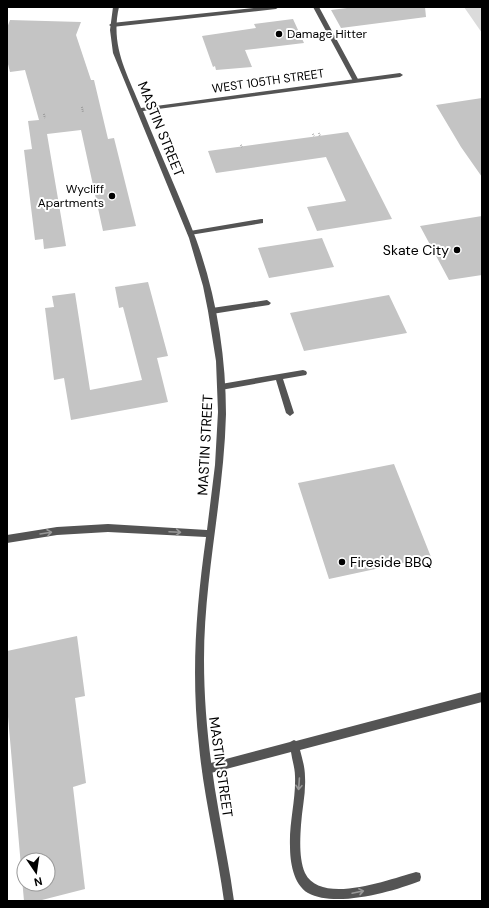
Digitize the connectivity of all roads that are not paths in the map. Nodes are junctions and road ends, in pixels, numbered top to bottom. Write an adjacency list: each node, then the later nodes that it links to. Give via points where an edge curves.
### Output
1 (116, 7): 4 (street, MASTIN STREET)
2 (276, 7): 4 (street)
3 (316, 7): 6 (street)
4 (112, 25): 7 (street, MASTIN STREET, via 116,53)
5 (400, 75): 6 (street, WEST 105TH STREET)
6 (356, 80): 7 (street, WEST 105TH STREET)
7 (139, 110): 9 (street, MASTIN STREET)
8 (261, 221): 9 (street)
9 (190, 233): 11 (street, MASTIN STREET, via 203,269)
10 (267, 303): 11 (street)
11 (212, 311): 14 (street, MASTIN STREET)
12 (303, 373): 13 (street)
13 (280, 377): 14 (street); 15 (street)
14 (221, 387): 16 (street, MASTIN STREET, via 221,436)
15 (290, 413)
16 (211, 534): 17 (street, one-way to 16, via 57,531 108,528); 20 (street, MASTIN STREET, via 199,657 201,724)
17 (7, 539)
18 (482, 697): 19 (street)
19 (294, 746): 20 (street); 21 (street, one-way to 21, via 300,778 296,860 299,875 310,888 325,894 347,894)
20 (206, 769): 22 (street, MASTIN STREET)
21 (416, 877)
22 (229, 901)

